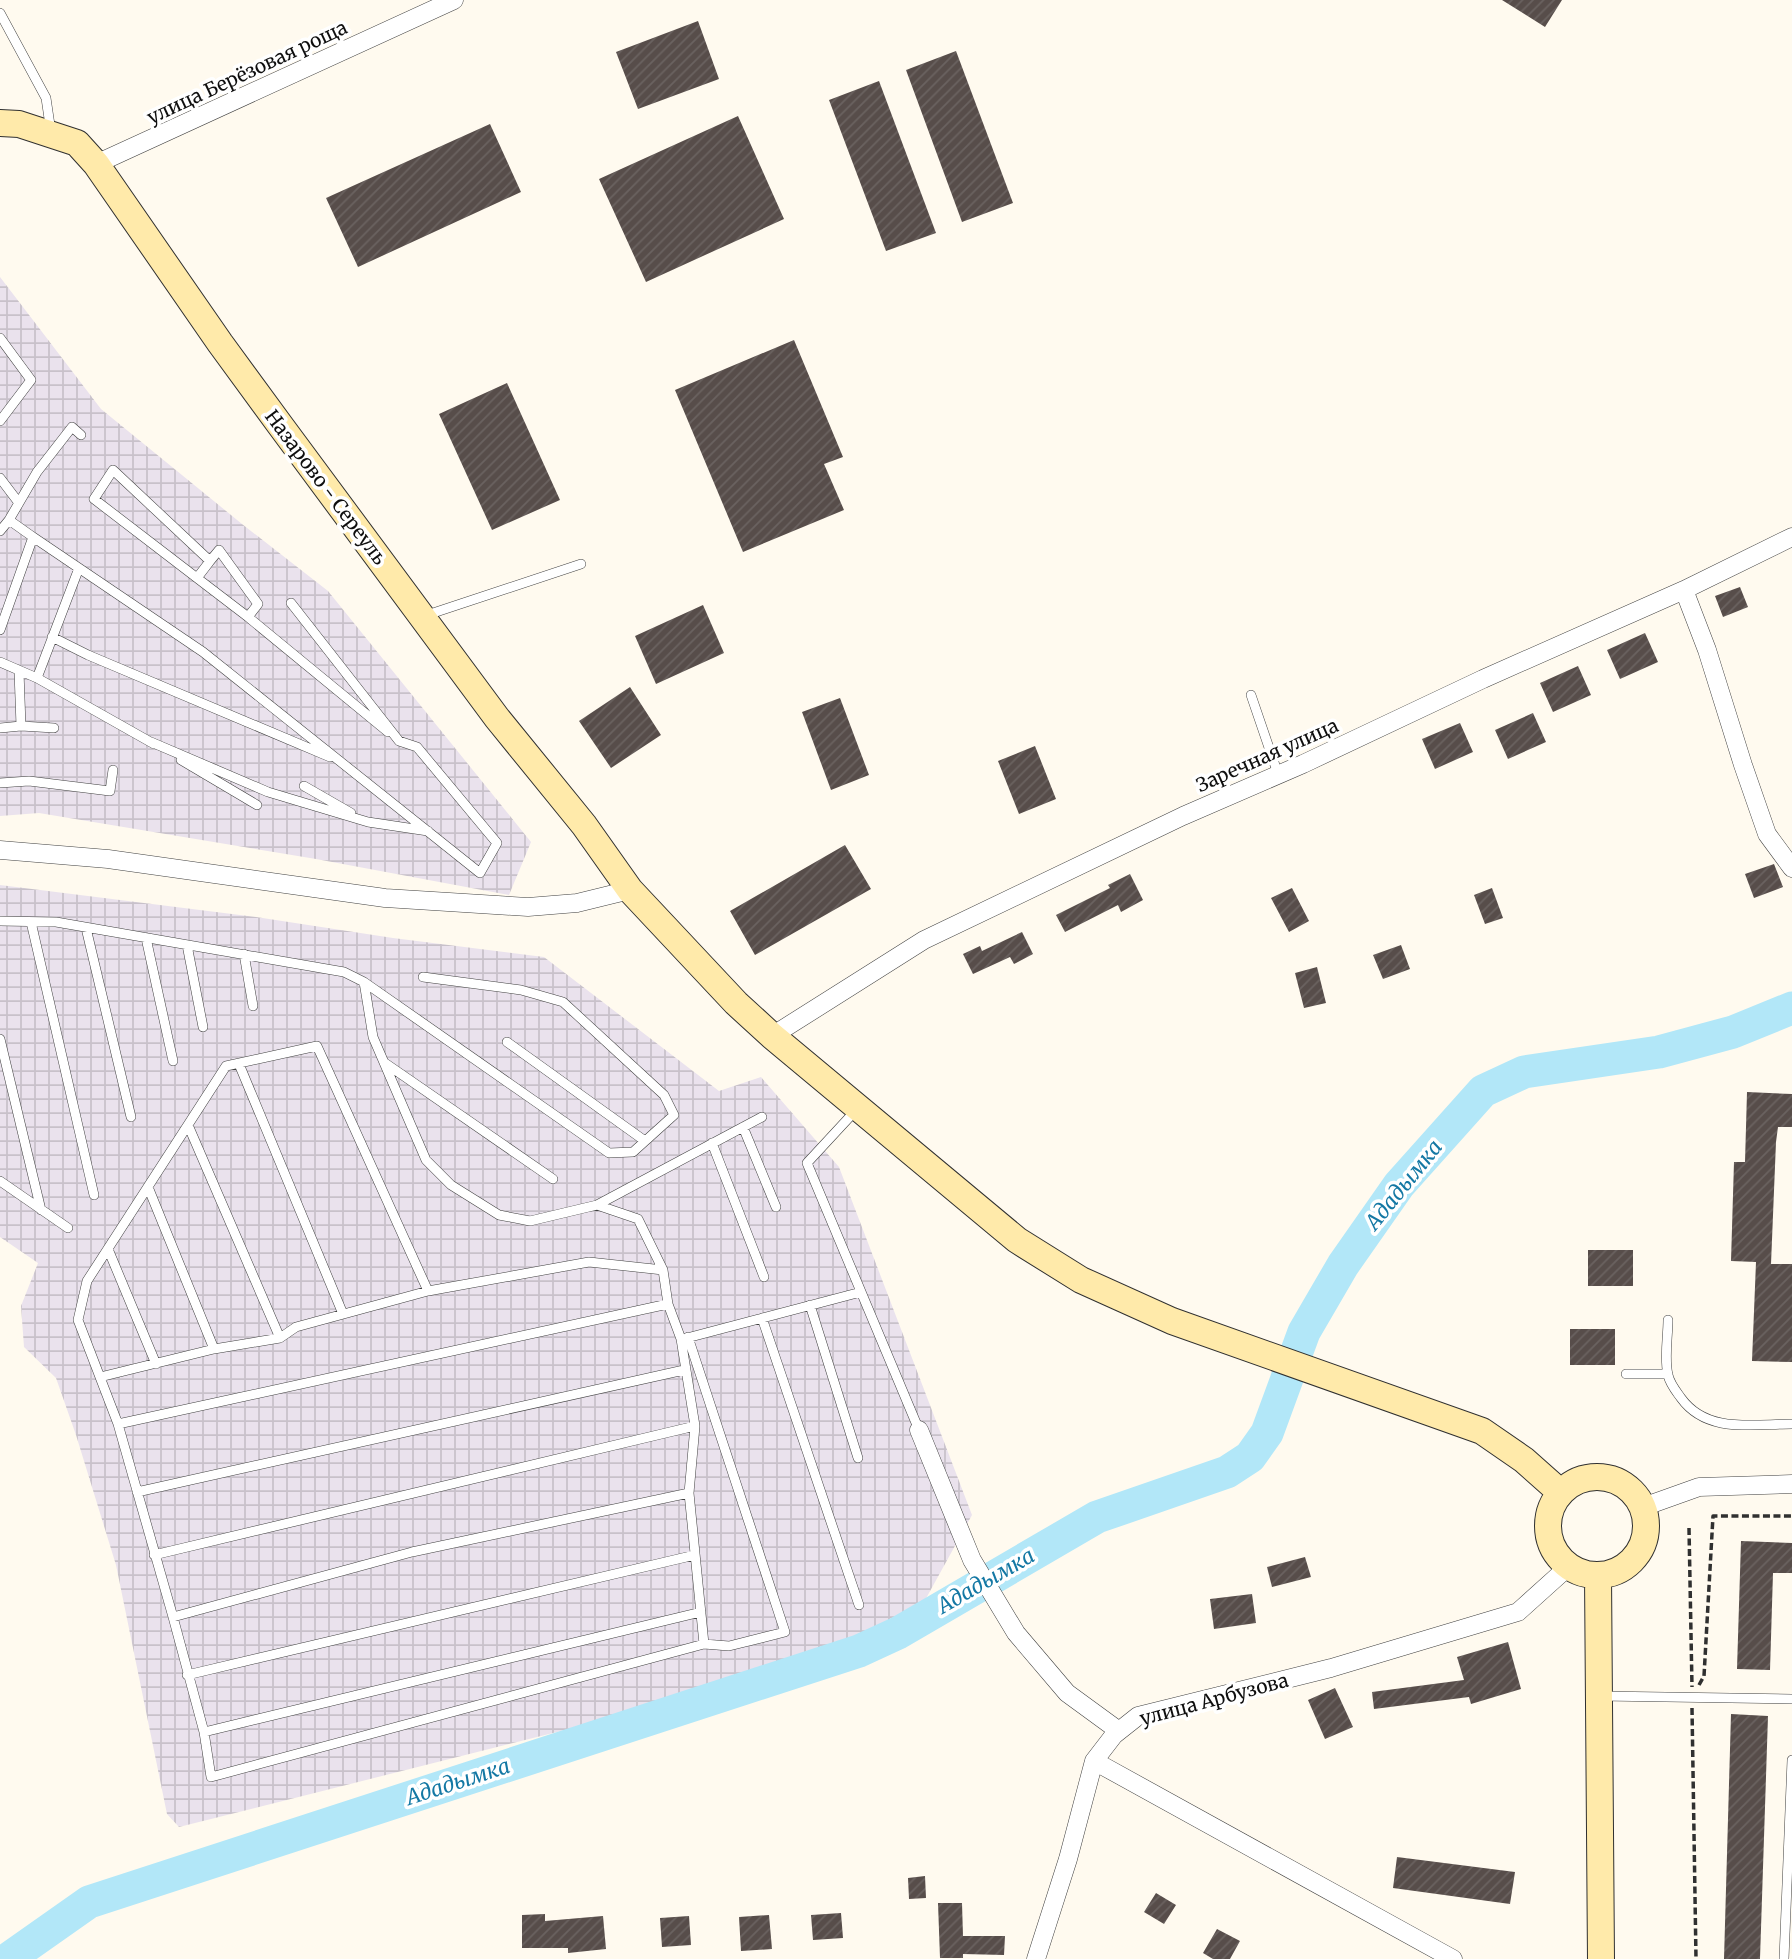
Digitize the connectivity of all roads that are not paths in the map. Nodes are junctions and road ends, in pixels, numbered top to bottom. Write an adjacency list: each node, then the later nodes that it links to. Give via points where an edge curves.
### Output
1 (454, 0): 5 (street, улица Берёзовая роща)
2 (0, 13): 4 (lane, via 46,98)
3 (0, 123): 4 (street, Назарово - Сереуль)
4 (51, 134): 5 (street, Назарово - Сереуль, via 77,143)
5 (96, 164): 22 (street, Назарово - Сереуль, via 220,343)
6 (0, 338): 7 (lane, via 31,380)
7 (0, 421)
8 (81, 435): 10 (lane, via 72,427)
9 (0, 478): 10 (lane)
10 (19, 503): 11 (lane)
11 (9, 520): 12 (lane); 13 (lane)
12 (0, 531)
13 (33, 537): 17 (lane); 23 (lane)
14 (1792, 537): 19 (street, Заречная улица)
15 (210, 561): 18 (lane); 18 (lane, via 113,470 94,499); 21 (lane, via 219,550 258,604)
16 (581, 564): 22 (lane)
17 (79, 568): 24 (lane); 34 (lane, via 202,652)
18 (197, 578): 21 (lane)
19 (1684, 590): 36 (street, Заречная улица); 43 (street, via 1767,834)
20 (291, 603): 32 (lane)
21 (248, 617): 32 (lane)
22 (422, 617): 44 (street, Назарово - Сереуль)
23 (0, 631)
24 (52, 637): 27 (lane); 34 (lane)
25 (0, 662): 26 (lane)
26 (19, 671): 27 (lane); 29 (lane)
27 (37, 678): 33 (lane)
28 (1251, 695): 36 (lane)
29 (21, 726): 30 (lane); 31 (lane)
30 (0, 728)
31 (54, 728)
32 (399, 741): 41 (lane, via 417,747 497,844 480,873)
33 (151, 742): 39 (lane); 40 (lane, via 268,792)
34 (342, 762): 41 (lane)
35 (113, 770): 37 (lane, via 110,791 29,781)
36 (1279, 774): 55 (street, Заречная улица, via 924,940)
37 (0, 783)
38 (304, 786): 40 (lane)
39 (257, 805)
40 (368, 822): 41 (lane)
41 (428, 831)
42 (0, 850): 44 (street, via 108,859 385,898 528,907 577,904)
43 (1792, 868)
44 (630, 890): 55 (street, Назарово - Сереуль)
45 (0, 921): 46 (lane)
46 (31, 922): 47 (lane); 71 (lane)
47 (86, 928): 48 (lane); 62 (lane)
48 (146, 937): 49 (lane); 58 (lane)
49 (187, 945): 50 (lane); 54 (lane)
50 (244, 954): 52 (lane, via 344,971); 53 (lane)
51 (423, 977): 66 (lane, via 521,990 563,1002 664,1096 674,1115)
52 (363, 982): 59 (lane, via 373,1037); 66 (lane, via 609,1153 633,1152)
53 (253, 1006)
54 (202, 1027)
55 (772, 1036): 61 (street, Назарово - Сереуль)
56 (0, 1039): 74 (lane)
57 (507, 1042): 66 (lane)
58 (173, 1060)
59 (384, 1062): 68 (lane); 72 (lane, via 426,1160 451,1185 499,1215 530,1221)
60 (239, 1063): 64 (lane, via 226,1066); 79 (lane, via 317,1046); 83 (lane)
61 (858, 1108): 80 (lane, via 807,1163); 101 (street, Назарово - Сереуль, via 1017,1240 1081,1280 1172,1321 1482,1431)
62 (131, 1117)
63 (762, 1117): 65 (lane)
64 (188, 1125): 70 (lane); 86 (lane)
65 (743, 1127): 67 (lane); 73 (lane)
66 (645, 1141)
67 (712, 1143): 72 (lane); 78 (lane)
68 (553, 1179)
69 (0, 1181): 74 (lane)
70 (148, 1187): 76 (lane); 88 (lane)
71 (94, 1195)
72 (597, 1205): 77 (lane, via 638,1219)
73 (776, 1207)
74 (41, 1210): 75 (lane)
75 (68, 1228)
76 (108, 1249): 89 (lane); 93 (lane, via 87,1281 78,1320)
77 (663, 1270): 79 (lane, via 589,1262); 81 (lane)
78 (764, 1277)
79 (428, 1291): 83 (lane)
80 (861, 1292): 82 (lane); 97 (lane)
81 (668, 1304): 87 (lane); 94 (lane)
82 (810, 1305): 84 (lane); 98 (lane)
83 (343, 1314): 86 (lane, via 296,1327)
84 (762, 1318): 87 (lane); 108 (lane)
85 (1668, 1320): 92 (lane)
86 (280, 1338): 88 (lane)
87 (685, 1338): 90 (lane); 111 (lane, via 785,1632 729,1646)
88 (214, 1349): 89 (lane)
89 (156, 1364): 93 (lane)
90 (684, 1370): 96 (lane); 100 (lane)
91 (1626, 1374): 92 (lane)
92 (1668, 1374): 95 (lane, via 1686,1405 1719,1425)
93 (100, 1377): 94 (lane)
94 (118, 1424): 100 (lane)
95 (1792, 1424)
96 (695, 1426): 102 (lane); 104 (lane)
97 (919, 1430): 115 (street, via 972,1560 1016,1633 1068,1693)
98 (858, 1458)
99 (1792, 1484): 103 (street, via 1699,1487)
100 (137, 1492): 104 (lane)
101 (1560, 1492): 103 (street, via 1578,1480 1604,1477 1628,1488); 106 (street, via 1550,1510 1548,1533 1558,1557)
102 (689, 1493): 105 (lane); 110 (lane, via 412,1552)
103 (1643, 1507): 107 (street, via 1647,1529 1638,1554 1628,1565)
104 (154, 1555): 110 (lane)
105 (695, 1555): 109 (lane); 112 (lane)
106 (1568, 1567): 107 (street); 115 (street, улица Арбузова, via 1518,1612 1331,1668 1138,1716)
107 (1598, 1576): 113 (street)
108 (859, 1605)
109 (701, 1612): 111 (lane); 116 (lane)
110 (173, 1617): 112 (lane)
111 (704, 1644): 116 (lane, via 211,1777)
112 (187, 1675): 116 (lane)
113 (1599, 1696): 114 (lane); 122 (street)
114 (1792, 1699)
115 (1119, 1731): 118 (street, улица Арбузова)
116 (204, 1732)
117 (1792, 1760): 119 (lane)
118 (1094, 1761): 120 (street); 121 (street)
119 (1792, 1779): 123 (lane)
120 (1036, 1959)
121 (1453, 1959)
122 (1601, 1959)
123 (1784, 1959)

